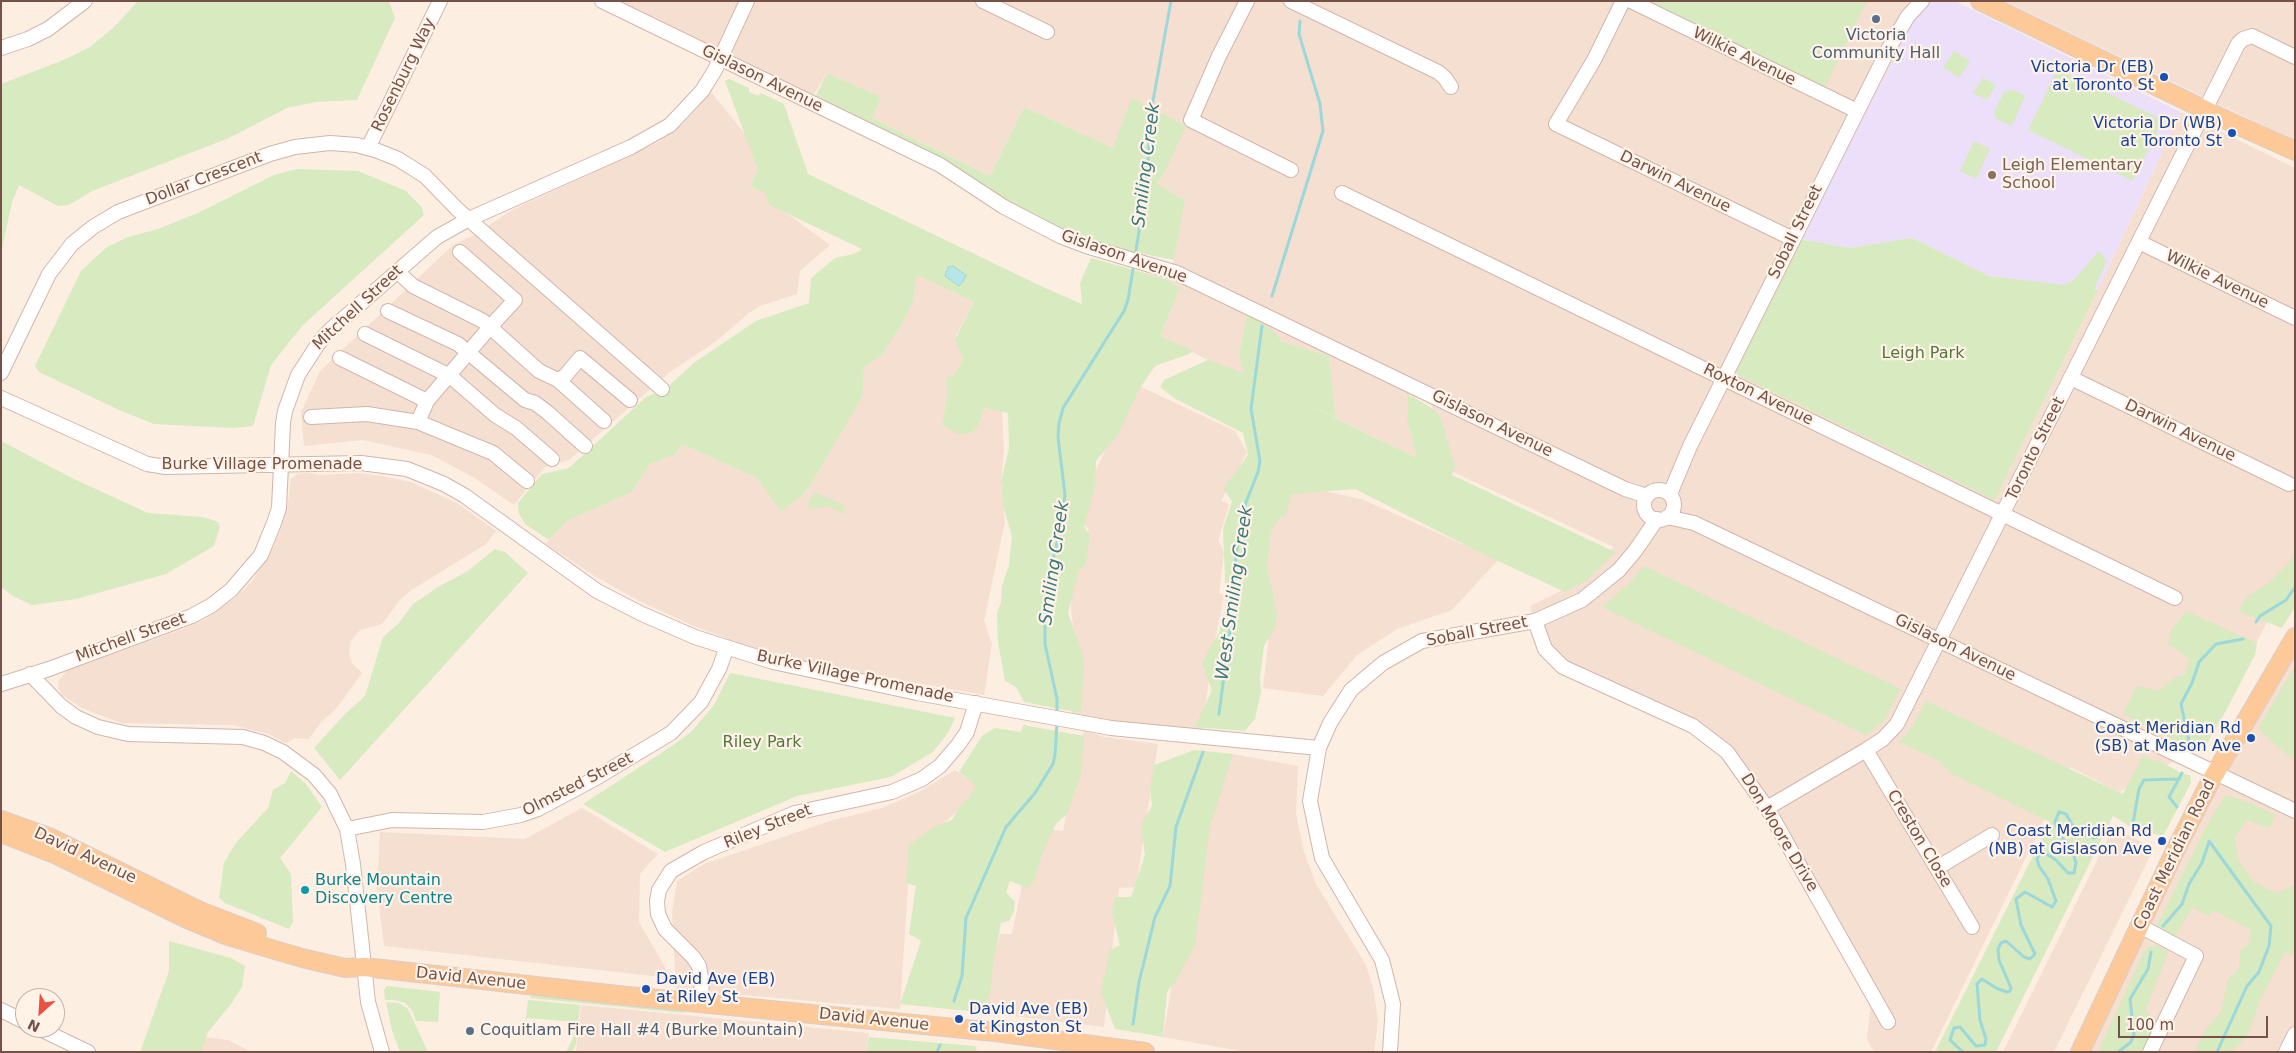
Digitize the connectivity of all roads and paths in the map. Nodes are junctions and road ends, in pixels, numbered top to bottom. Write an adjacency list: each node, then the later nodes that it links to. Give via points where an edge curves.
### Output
1 (85, 1): 13 (street, via 48,30)
2 (440, 1): 19 (street, Rosenburg Way)
3 (602, 1): 15 (street, Gislason Avenue)
4 (747, 1): 15 (street, Mitchell Street)
5 (983, 1): 12 (street)
6 (1247, 1): 21 (street, via 1191,120)
7 (1292, 1): 16 (street, via 1438,72)
8 (1623, 1): 24 (street, Darwin Avenue, via 1594,60 1556,124)
9 (1630, 1): 18 (street, Wilkie Avenue)
10 (1922, 1): 18 (street, Soball Street, via 1897,34)
11 (1980, 1): 17 (main road)
12 (1047, 32)
13 (1, 48)
14 (2295, 57): 17 (street, Toronto Street, via 2261,40 2247,37 2237,47)
15 (720, 58): 23 (street, Mitchell Street, via 702,91 664,128 631,147); 51 (street, Gislason Avenue, via 940,165 1004,207 1060,236 1176,273)
16 (1451, 87)
17 (2205, 110): 20 (main road); 25 (street, Toronto Street)
18 (1858, 111): 24 (street, Soball Street)
19 (368, 148): 23 (street, Dollar Crescent, via 417,170); 34 (street, Dollar Crescent, via 330,142 283,150 105,219 72,244 48,274)
20 (2295, 151)
21 (1291, 170)
22 (1342, 193): 36 (street, Roxton Avenue)
23 (469, 219): 27 (street, Mitchell Street, via 437,237); 39 (street, Dollar Crescent)
24 (1793, 239): 36 (street, Soball Street)
25 (2139, 242): 29 (street, Wilkie Avenue); 37 (street, Toronto Street)
26 (460, 252): 30 (street, via 515,300)
27 (397, 271): 30 (street, via 413,286); 48 (street, Mitchell Street, via 329,332 303,365 292,387 282,424)
28 (388, 311): 32 (street)
29 (2295, 318)
30 (490, 327): 32 (street); 38 (street, via 538,371)
31 (365, 334): 35 (street)
32 (469, 352): 35 (street); 46 (street)
33 (340, 358): 42 (street)
34 (1, 373)
35 (450, 376): 42 (street); 47 (street, via 495,416 516,428)
36 (1724, 378): 51 (street, Soball Street); 52 (street, Roxton Avenue)
37 (2071, 378): 50 (street, Darwin Avenue); 52 (street, Toronto Street)
38 (558, 380): 41 (street, via 580,358); 44 (street)
39 (662, 389)
40 (1, 398): 48 (street, Burke Village Promenade, via 147,464 166,467)
41 (630, 400)
42 (426, 401): 45 (street)
43 (311, 417): 45 (street, via 367,414)
44 (604, 420)
45 (418, 422): 49 (street, via 493,452)
46 (585, 446)
47 (552, 459)
48 (282, 466): 57 (street, Burke Village Promenade, via 361,462 407,470 444,484 484,508 598,591 642,614); 58 (street, Mitchell Street, via 279,508 269,538 261,554 231,590 192,616)
49 (527, 481)
50 (2289, 484)
51 (1658, 505): 54 (street, Soball Street, via 1635,551 1619,570 1594,592 1568,608); 56 (street, Gislason Avenue)
52 (2004, 514): 53 (street, Roxton Avenue); 56 (street, Toronto Street)
53 (2175, 598)
54 (1535, 621): 61 (street, Soball Street, via 1422,642 1383,663 1351,690); 64 (street, Don Moore Drive, via 1545,649 1563,667 1678,718 1710,737 1740,768)
55 (2295, 637): 63 (main road, Coast Meridian Road)
56 (1940, 641): 62 (street, Toronto Street, via 1897,724); 63 (street, Gislason Avenue)
57 (727, 647): 60 (street, Burke Village Promenade, via 773,662); 67 (street, Olmsted Street, via 701,702 671,733 538,809 483,822 392,820)
58 (30, 674): 59 (street, Mitchell Street); 67 (street, via 60,706 102,728 137,734 231,736 279,749 322,784)
59 (1, 684)
60 (976, 703): 61 (street, Burke Village Promenade, via 1158,734); 74 (street, Riley Street, via 958,745 940,766 922,779 892,792 795,813 694,857 671,871 659,890 658,914 665,929 699,966 702,983)
61 (1319, 748): 84 (street, Soball Street, via 1310,801 1322,858 1382,960 1393,1004)
62 (1866, 750): 64 (street, Toronto Street); 70 (street, Creston Close)
63 (2216, 773): 65 (street, Gislason Avenue); 71 (main road, Coast Meridian Road)
64 (1767, 808): 77 (street, Don Moore Drive)
65 (2295, 811)
66 (1, 820): 73 (main road, David Avenue, via 51,838 221,920 285,942 350,958)
67 (347, 829): 73 (street)
68 (1, 833): 73 (main road, David Avenue, via 57,855 228,936 345,968)
69 (1992, 835): 70 (street)
70 (1937, 868): 72 (street, Creston Close)
71 (2140, 926): 85 (main road, Coast Meridian Road); 86 (street, via 2196,956)
72 (1972, 927)
73 (364, 967): 74 (main road, David Avenue); 82 (street, via 371,1018)
74 (700, 1003): 80 (main road, David Avenue)
75 (1, 1010): 76 (street)
76 (15, 1017)
77 (1888, 1022)
78 (2295, 1034): 87 (street)
79 (59, 1038): 81 (street)
80 (1044, 1045): 83 (main road, David Avenue)
81 (88, 1052)
82 (382, 1052)
83 (1145, 1052)
84 (1390, 1052)
85 (2080, 1052)
86 (2150, 1052)
87 (2286, 1052)

